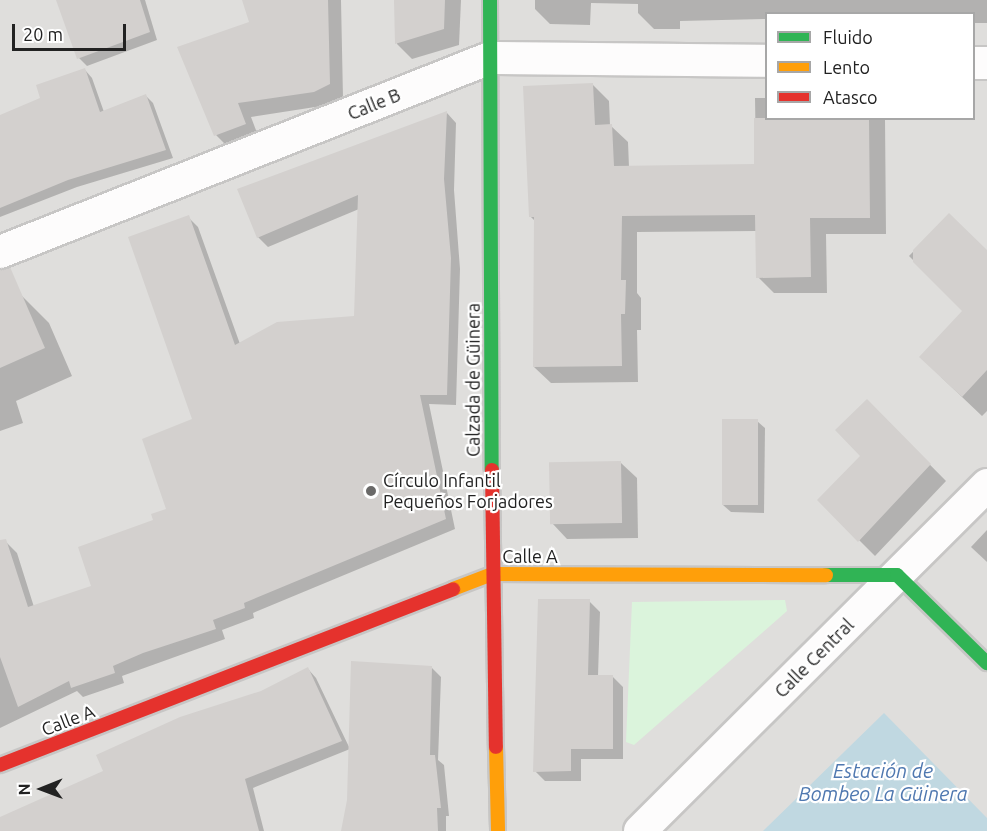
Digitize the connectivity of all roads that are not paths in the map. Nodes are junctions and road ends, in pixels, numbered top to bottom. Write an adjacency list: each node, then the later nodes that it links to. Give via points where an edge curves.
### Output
1 (490, 0): 2 (street, Calzada de Güinera)
2 (490, 58): 3 (street, Calle B); 4 (street, Calle B); 6 (street, Calzada de Güinera)
3 (765, 61)
4 (0, 252)
5 (987, 485): 7 (street, Calle Central)
6 (492, 574): 7 (street, Calle A); 9 (street, Calle A); 10 (street, Calzada de Güinera)
7 (897, 575): 8 (street); 11 (street, Calle Central)
8 (987, 663)
9 (0, 765)
10 (498, 831)
11 (640, 831)

